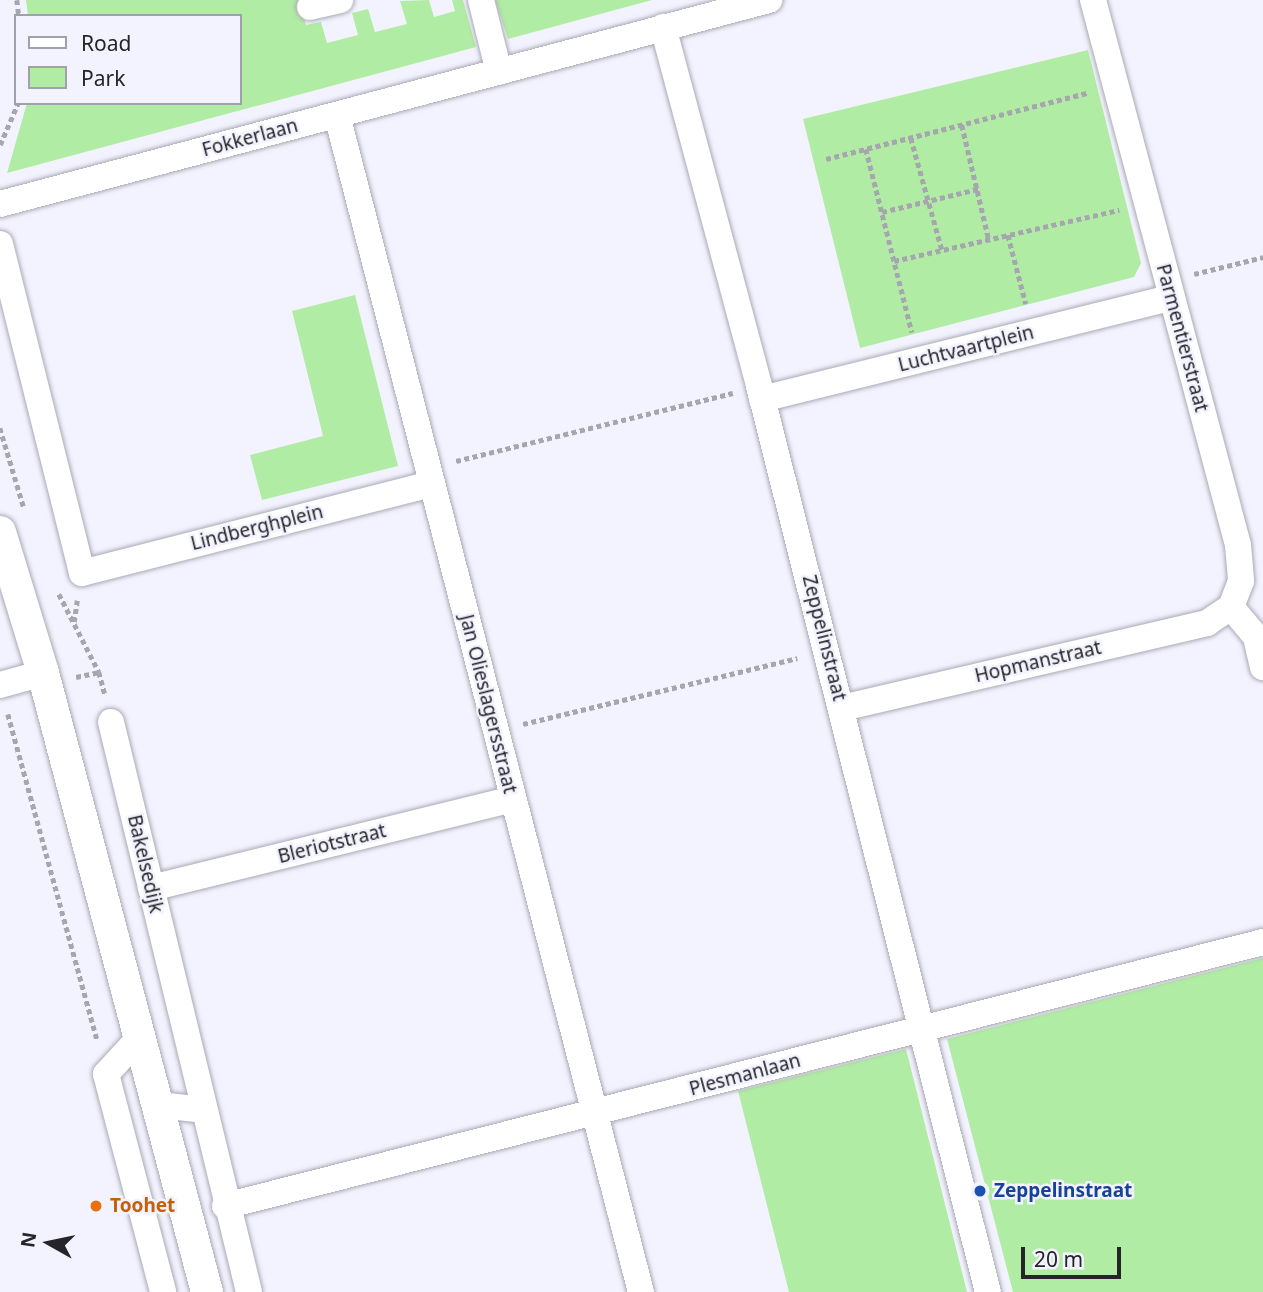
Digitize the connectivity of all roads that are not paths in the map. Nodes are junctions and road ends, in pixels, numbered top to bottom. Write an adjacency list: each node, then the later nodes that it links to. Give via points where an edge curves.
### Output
1 (340, 0): 5 (street)
2 (481, 0): 7 (street)
3 (769, 0): 6 (street, Fokkerlaan)
4 (1093, 0): 11 (street, Parmentierstraat)
5 (310, 7)
6 (663, 27): 7 (street, Fokkerlaan); 12 (street, Zeppelinstraat)
7 (499, 72): 8 (street, Fokkerlaan)
8 (337, 115): 9 (street, Fokkerlaan); 13 (street, Jan Olieslagersstraat)
9 (0, 204)
10 (0, 244): 13 (street, Lindberghplein, via 82,573)
11 (1168, 290): 12 (street, Luchtvaartplein, via 1033,332); 15 (street, Parmentierstraat, via 1238,545 1241,581)
12 (761, 393): 19 (street, Zeppelinstraat)
13 (430, 476): 21 (street, Jan Olieslagersstraat)
14 (0, 532): 17 (street)
15 (1231, 607): 16 (street, via 1255,637); 19 (street, Hopmanstraat, via 1207,623)
16 (1263, 667)
17 (43, 673): 18 (street); 25 (street)
18 (2, 693)
19 (842, 708): 24 (street, Zeppelinstraat)
20 (111, 722): 22 (street, Bakelsedijk)
21 (513, 799): 22 (street, Bleriotstraat); 28 (street, Jan Olieslagersstraat)
22 (151, 888): 27 (street, Bakelsedijk)
23 (1263, 942): 24 (street, Plesmanlaan)
24 (921, 1029): 28 (street, Plesmanlaan); 34 (street, Zeppelinstraat)
25 (141, 1036): 26 (street); 30 (street, via 106,1074)
26 (159, 1105): 27 (street); 31 (street)
27 (204, 1110): 29 (street, Bakelsedijk)
28 (594, 1115): 29 (street, Plesmanlaan); 33 (street, Jan Olieslagersstraat)
29 (225, 1206): 32 (street, Bakelsedijk)
30 (163, 1292)
31 (207, 1292)
32 (249, 1292)
33 (641, 1292)
34 (988, 1292)

